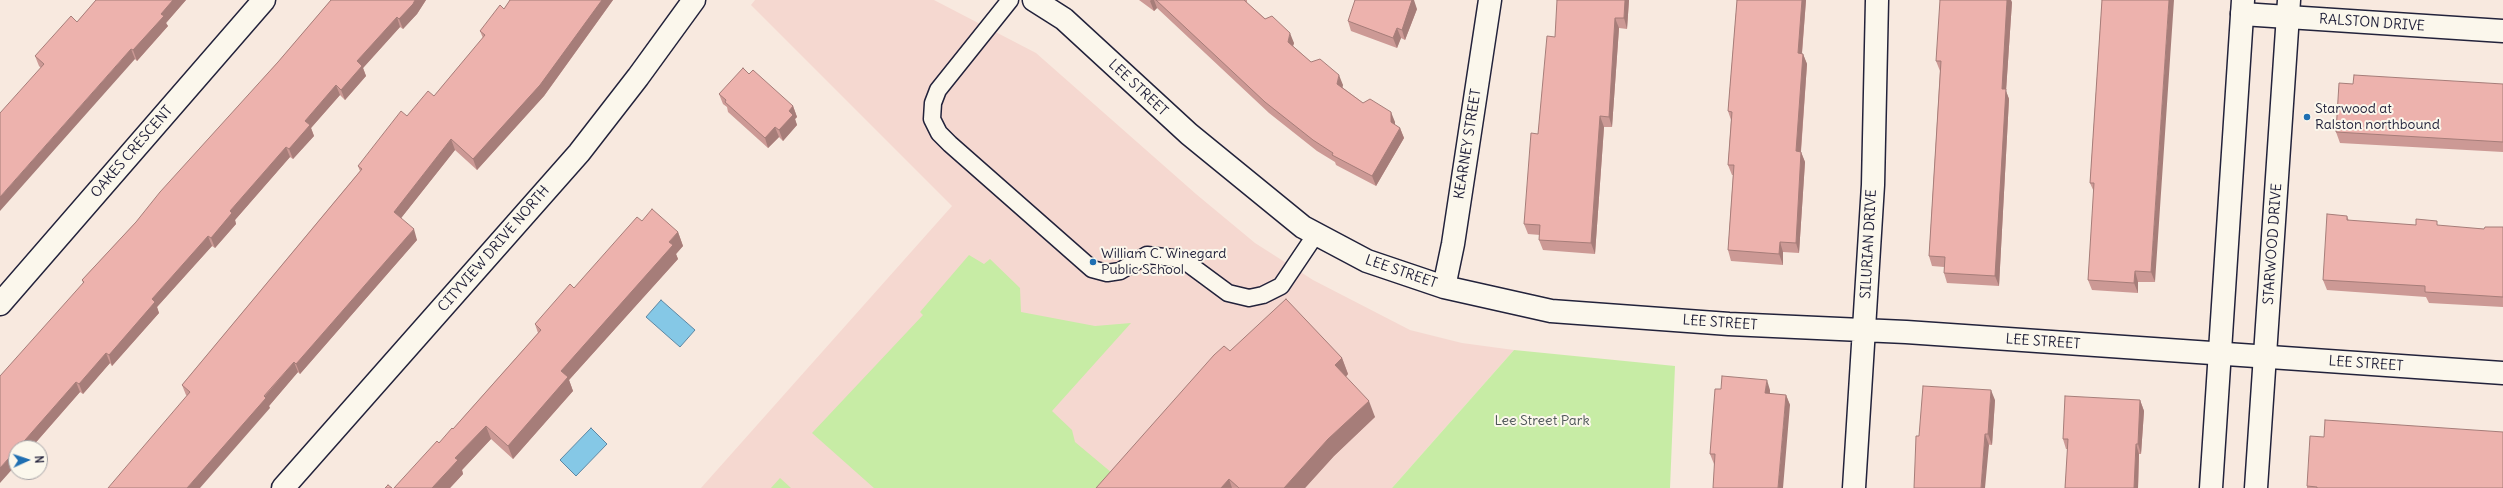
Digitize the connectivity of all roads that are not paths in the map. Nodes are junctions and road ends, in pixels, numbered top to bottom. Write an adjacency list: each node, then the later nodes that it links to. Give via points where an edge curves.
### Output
1 (264, 0): 12 (street, OAKES CRESCENT)
2 (694, 0): 17 (street, CITYVIEW DRIVE NORTH, via 579,153)
3 (1010, 0): 10 (lane, via 938,90 933,103 932,119 939,134 1092,269 1107,273 1120,271 1147,255 1182,259 1228,293 1249,298 1263,295 1281,286)
4 (1034, 0): 10 (street, LEE STREET, via 1064,20 1189,134 1303,227)
5 (1490, 0): 11 (street, KEARNEY STREET, via 1453,244)
6 (1877, 0): 13 (street, SILURIAN DRIVE, via 1872,185)
7 (2242, 7): 8 (street, RALSTON DRIVE); 14 (street)
8 (2288, 9): 9 (street, RALSTON DRIVE); 15 (street, STARWOOD DRIVE)
9 (2503, 31)
10 (1316, 234): 11 (street, LEE STREET, via 1366,261)
11 (1444, 287): 13 (street, LEE STREET, via 1551,311)
12 (0, 304)
13 (1864, 331): 14 (street, LEE STREET); 18 (street, SILURIAN DRIVE)
14 (2220, 354): 15 (street, LEE STREET); 19 (street)
15 (2266, 357): 16 (street, LEE STREET); 20 (street, STARWOOD DRIVE)
16 (2503, 373)
17 (283, 488)
18 (1854, 488)
19 (2211, 488)
20 (2256, 488)

